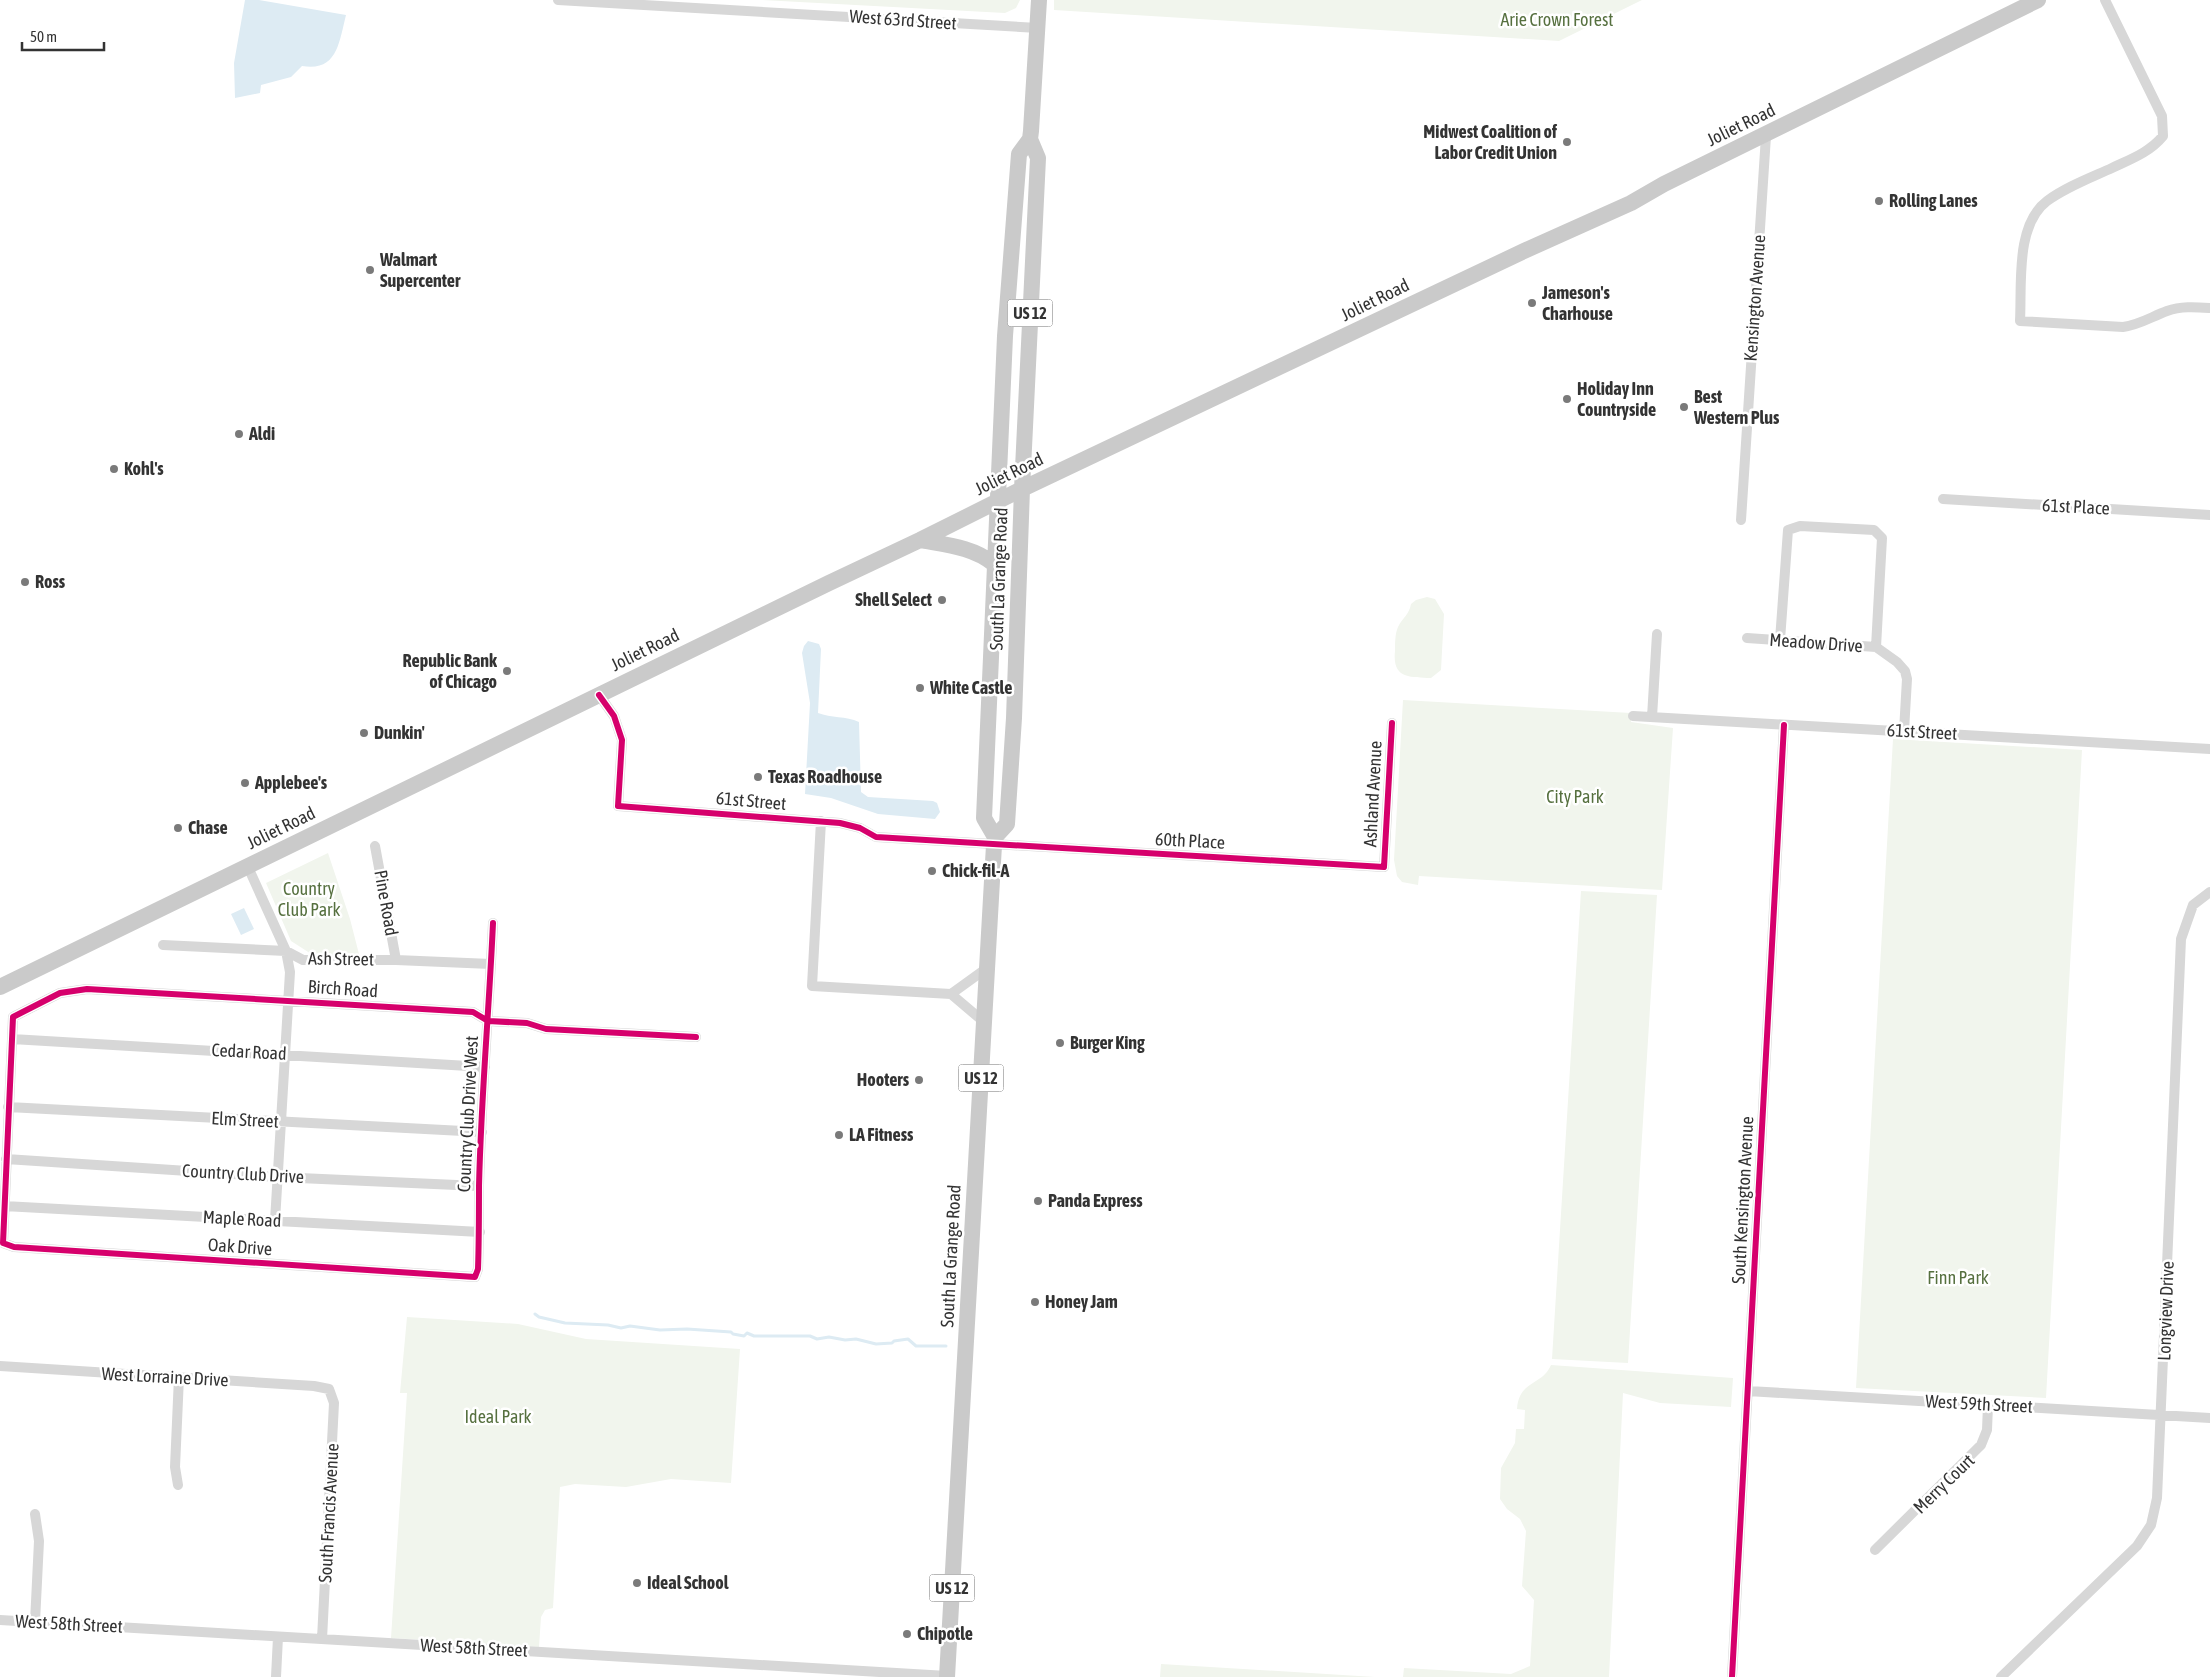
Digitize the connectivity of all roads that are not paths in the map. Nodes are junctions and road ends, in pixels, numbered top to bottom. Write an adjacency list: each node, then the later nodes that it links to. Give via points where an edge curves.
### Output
1 (558, 0): 5 (street, West 63rd Street)
2 (1039, 0): 5 (main road, South La Grange Road / US 12)
3 (2038, 0): 6 (main road, Joliet Road)
4 (2105, 0): 8 (street, via 2162,116 2163,136 2150,150 2056,194 2033,214 2024,246 2020,321 2123,327 2137,326 2181,307)
5 (1038, 28): 7 (main road, South La Grange Road / US 12)
6 (1766, 136): 9 (main road, Joliet Road, via 1631,203); 13 (street, Kensington Avenue)
7 (1030, 139): 9 (main road, South La Grange Road / US 12, via 1038,158); 11 (main road, South La Grange Road / US 12, via 1019,154 1014,204)
8 (2210, 308)
9 (1022, 489): 11 (main road, Joliet Road); 28 (main road, South La Grange Road / US 12, via 1007,824)
10 (1943, 499): 12 (street, 61st Place)
11 (999, 501): 14 (main road, Joliet Road); 15 (main road, South La Grange Road / US 12)
12 (2210, 515)
13 (1741, 520)
14 (920, 540): 15 (main road, via 961,548 984,556); 20 (main road, Joliet Road)
15 (994, 564): 28 (main road, South La Grange Road / US 12, via 984,818)
16 (1657, 634): 22 (street)
17 (1747, 638): 18 (street, Meadow Drive)
18 (1780, 640): 19 (street, Meadow Drive); 19 (street, via 1788,530 1800,526 1874,530 1882,538)
19 (1876, 647): 25 (street, Meadow Drive, via 1905,671)
20 (600, 695): 27 (street, 61st Street, via 614,716 622,740 618,806); 30 (main road, Joliet Road)
21 (1633, 716): 22 (street, 61st Street)
22 (1652, 717): 24 (street, 61st Street)
23 (1392, 723): 31 (street, Ashland Avenue)
24 (1784, 724): 25 (street, 61st Street); 61 (street, South Kensington Avenue)
25 (1904, 731): 26 (street, 61st Street)
26 (2210, 750)
27 (821, 821): 28 (street, 61st Street, via 860,828 876,837); 40 (street, via 812,986)
28 (994, 841): 31 (street, 60th Place); 38 (main road, South La Grange Road / US 12)
29 (375, 846): 36 (street, Pine Road)
30 (248, 867): 35 (street); 39 (main road, Joliet Road)
31 (1384, 867)
32 (2210, 892): 63 (street, Longview Drive, via 2194,905 2181,939)
33 (493, 923): 37 (street, Country Club Drive West)
34 (163, 945): 35 (street, Ash Street)
35 (286, 951): 36 (street, Ash Street, via 304,960); 41 (street, via 290,972)
36 (396, 960): 37 (street, Ash Street)
37 (491, 964): 42 (street, Country Club Drive West)
38 (987, 968): 40 (street); 43 (main road, South La Grange Road / US 12)
39 (0, 987)
40 (951, 994): 43 (street)
41 (288, 1000): 42 (street, Birch Road, via 474,1012); 45 (street, Birch Road, via 73,989 13,1018); 46 (street)
42 (488, 1021): 44 (street, Birch Road, via 526,1023 546,1028); 47 (street, Country Club Drive West)
43 (984, 1022): 73 (main road, South La Grange Road / US 12)
44 (696, 1037)
45 (12, 1039): 46 (street, Cedar Road); 48 (street)
46 (285, 1054): 47 (street, Cedar Road); 49 (street)
47 (485, 1067): 50 (street, Country Club Drive West)
48 (8, 1107): 49 (street, Elm Street); 51 (street)
49 (281, 1122): 50 (street, Elm Street); 52 (street)
50 (482, 1132): 53 (street, Country Club Drive West)
51 (6, 1159): 52 (street, Country Club Drive); 54 (street)
52 (277, 1177): 53 (street, Country Club Drive); 55 (street)
53 (479, 1186): 56 (street, Country Club Drive West)
54 (4, 1206): 55 (street, Maple Road); 57 (street, Oak Drive, via 3,1243 14,1246)
55 (275, 1221): 56 (street, Maple Road)
56 (480, 1232): 57 (street, Country Club Drive West)
57 (476, 1277)
58 (0, 1366): 59 (street, West Lorraine Drive)
59 (179, 1377): 60 (street, West Lorraine Drive); 65 (street, via 175,1467)
60 (329, 1389): 71 (street, South Francis Avenue, via 334,1403)
61 (1748, 1391): 62 (street, West 59th Street); 74 (street, South Kensington Avenue)
62 (1988, 1405): 63 (street, West 59th Street); 67 (street, Merry Court, via 1988,1430 1976,1452)
63 (2162, 1415): 64 (street, West 59th Street); 75 (street, Longview Drive, via 2157,1498 2151,1525 2137,1546)
64 (2210, 1418)
65 (178, 1485)
66 (35, 1514): 69 (street, via 39,1541)
67 (1875, 1550)
68 (0, 1620): 69 (street, West 58th Street)
69 (35, 1622): 70 (street, West 58th Street)
70 (278, 1637): 71 (street, West 58th Street); 72 (street)
71 (322, 1639): 73 (street, West 58th Street)
72 (276, 1677)
73 (947, 1677)
74 (1732, 1677)
75 (2001, 1677)

